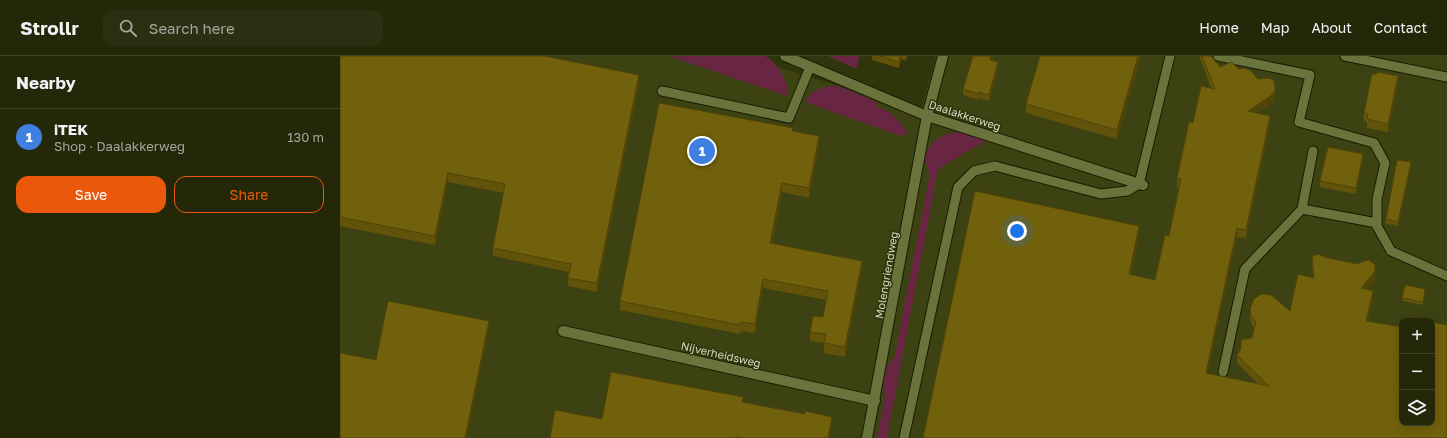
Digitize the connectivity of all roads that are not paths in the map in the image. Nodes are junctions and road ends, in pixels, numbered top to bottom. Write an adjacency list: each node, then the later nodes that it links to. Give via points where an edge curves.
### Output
1 (785, 56): 6 (street, Daalakkerweg)
2 (943, 56): 9 (street, Molengriendweg)
3 (1170, 56): 11 (lane)
4 (1218, 56): 13 (lane, via 1310,75 1299,122 1374,143 1385,163 1377,199)
5 (1345, 56): 7 (lane)
6 (810, 67): 8 (lane, via 790,118); 9 (street, Daalakkerweg)
7 (1447, 77)
8 (662, 91)
9 (927, 116): 11 (street, Daalakkerweg); 17 (street, Molengriendweg)
10 (1313, 151): 12 (lane)
11 (1141, 185): 19 (lane, via 1127,191 1101,194 995,166 974,171 958,187)
12 (1302, 209): 13 (lane); 16 (lane, via 1245,269)
13 (1377, 223): 14 (lane, via 1391,251)
14 (1447, 276)
15 (563, 331): 17 (street, Nijverheidsweg)
16 (1223, 372)
17 (875, 401): 18 (street, Molengriendweg)
18 (868, 438)
19 (904, 438)

